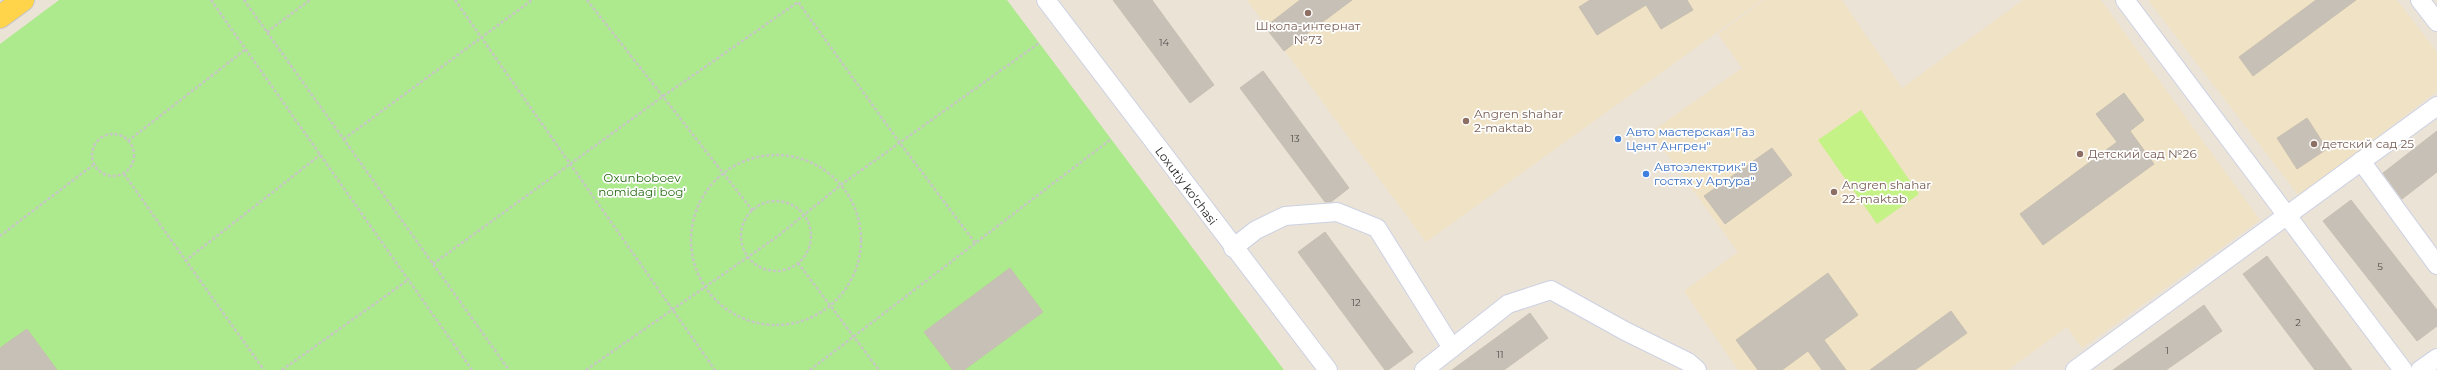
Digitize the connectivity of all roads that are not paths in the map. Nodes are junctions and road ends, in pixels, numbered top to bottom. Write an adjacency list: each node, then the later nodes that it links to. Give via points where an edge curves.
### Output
1 (23, 0): 5 (main road)
2 (1046, 0): 10 (street, Loxutiy ko'chasi)
3 (2125, 0): 9 (street)
4 (2420, 0): 6 (street)
5 (0, 17)
6 (2437, 22)
7 (2437, 106): 8 (street)
8 (2361, 161): 9 (street); 11 (street)
9 (2287, 216): 17 (street); 18 (street)
10 (1233, 248): 12 (street, via 1256,230 1285,216 1337,212 1377,228); 14 (street, Loxutiy ko'chasi)
11 (2437, 265)
12 (1452, 348): 15 (street); 16 (street, via 1508,304 1551,290 1688,362)
13 (2437, 358): 19 (street)
14 (1328, 370)
15 (1424, 370)
16 (1697, 370)
17 (2075, 370)
18 (2403, 370)
19 (2420, 370)

